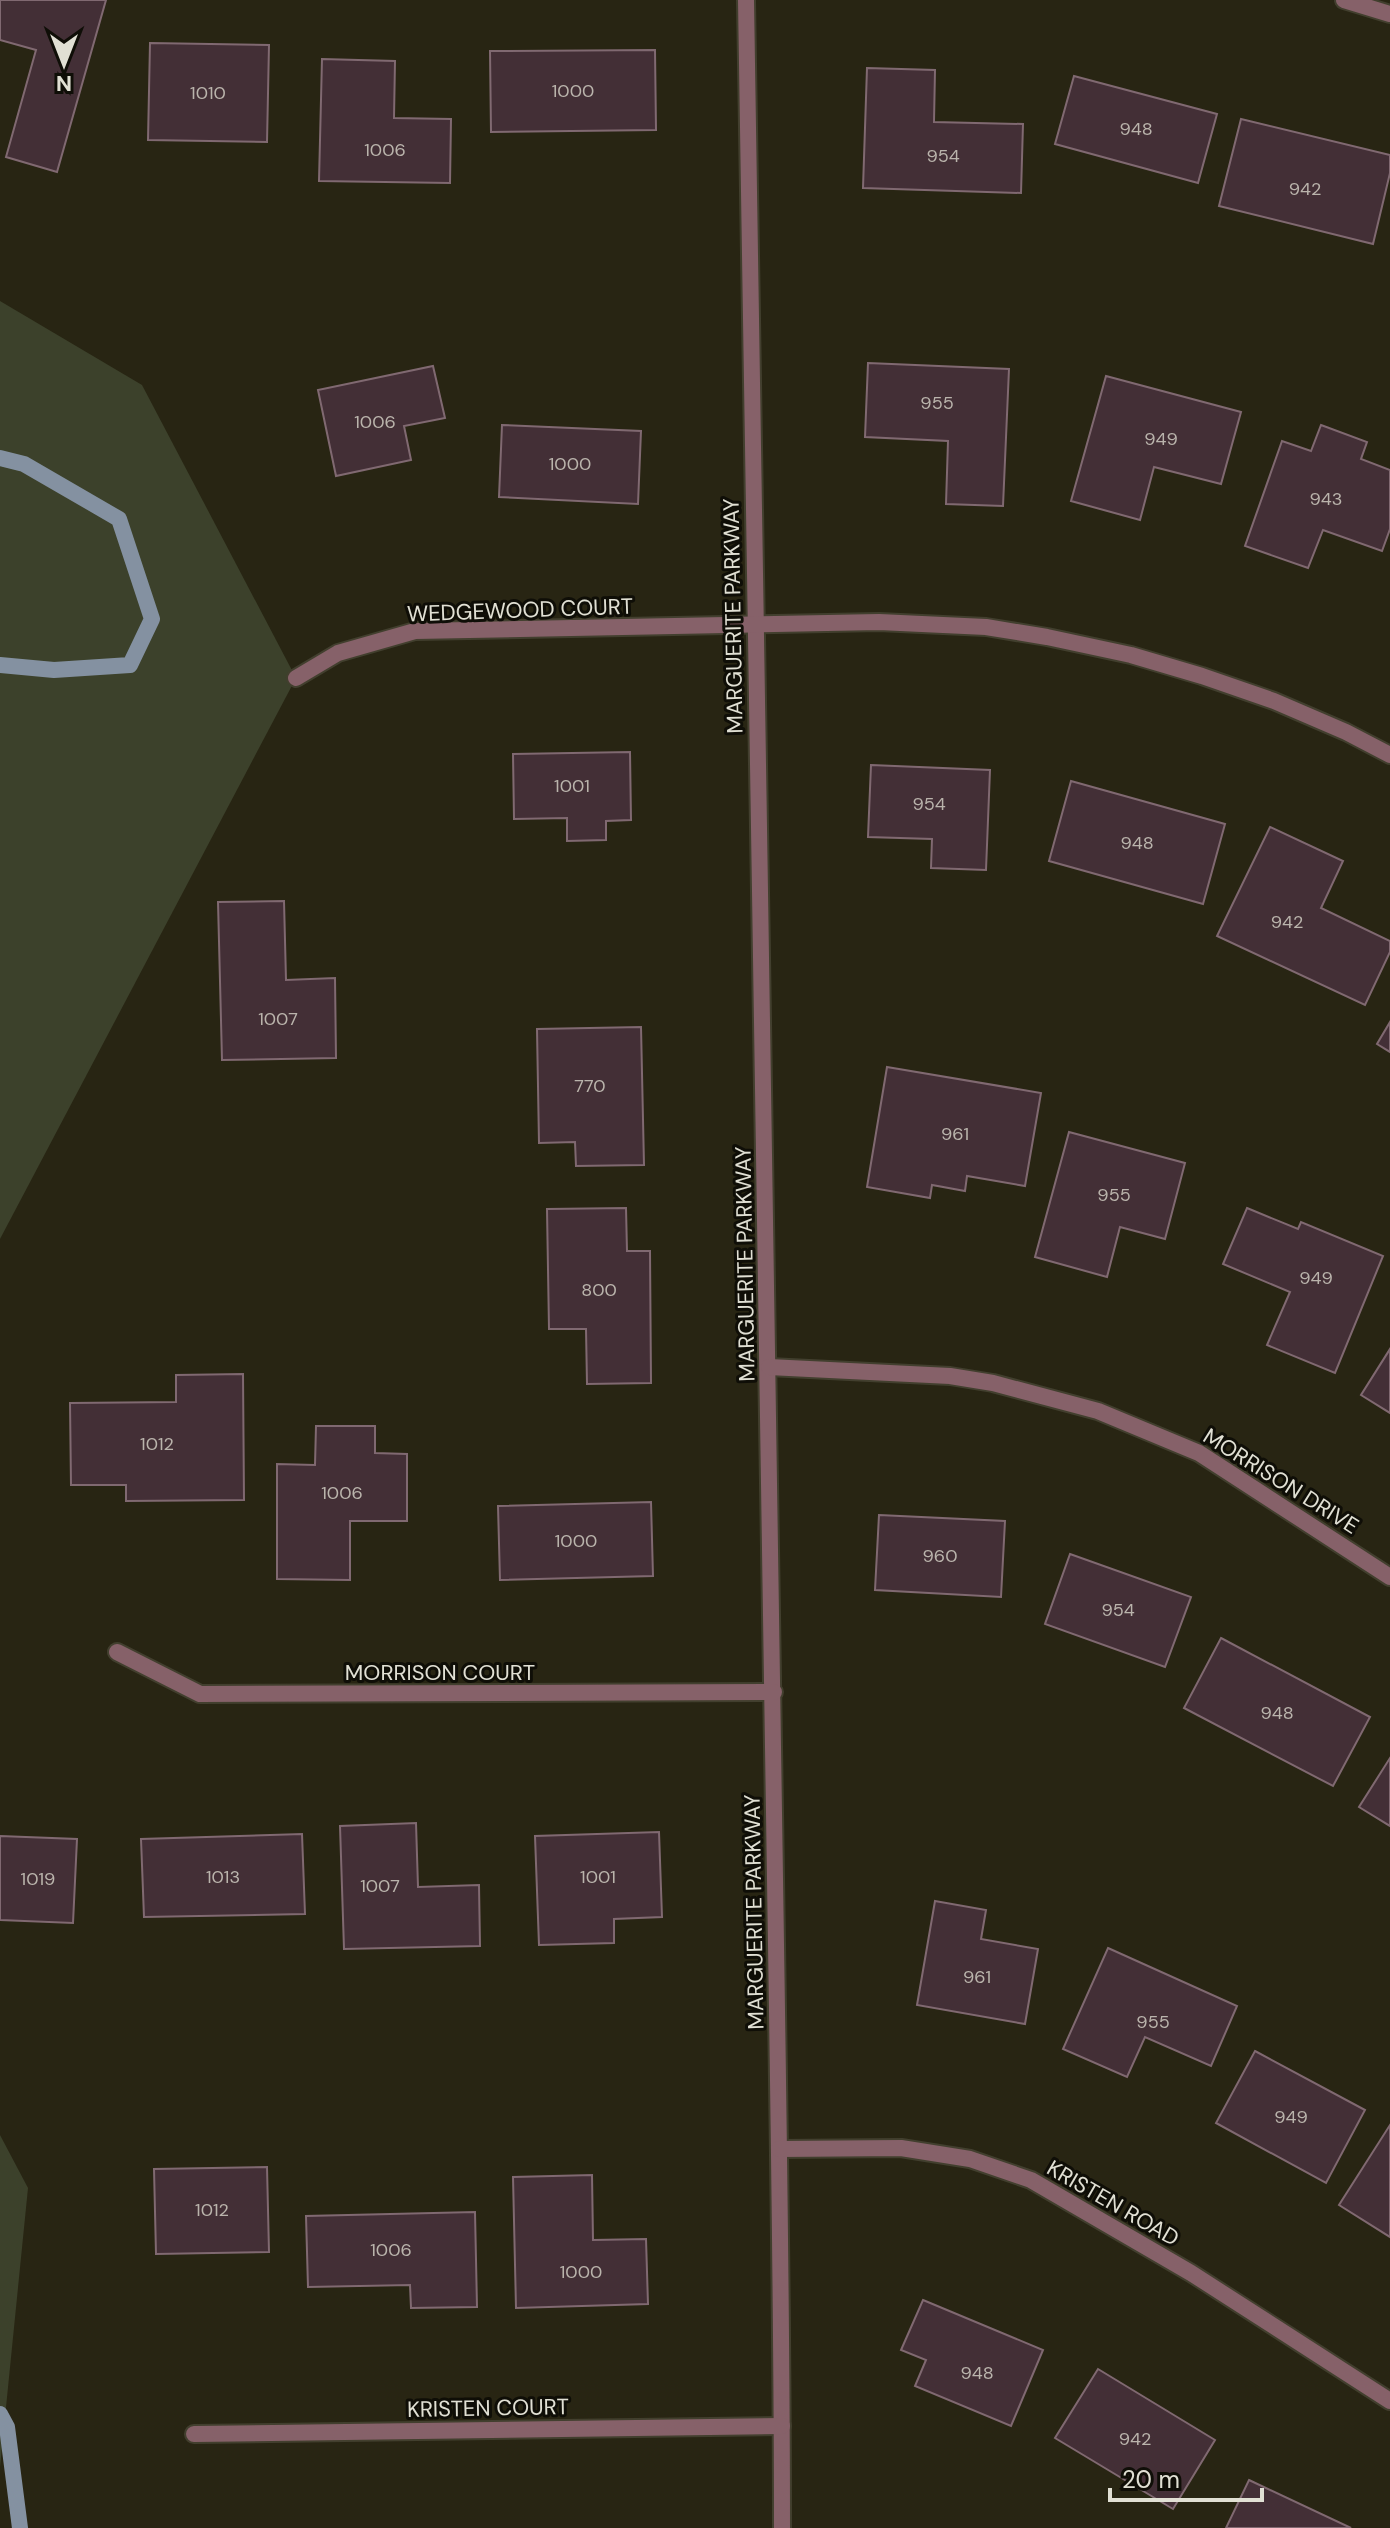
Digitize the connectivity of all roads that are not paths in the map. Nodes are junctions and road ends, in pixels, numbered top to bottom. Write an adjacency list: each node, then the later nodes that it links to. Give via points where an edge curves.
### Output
1 (746, 0): 4 (street, MARGUERITE PARKWAY)
2 (1344, 0): 3 (street)
3 (1390, 14)
4 (754, 625): 5 (street, WEDGEWOOD COURT, via 415,631 338,653); 6 (street, WEDGEWOOD COURT, via 894,623 986,627 1047,637 1131,655 1251,693); 7 (street, MARGUERITE PARKWAY)
5 (296, 678)
6 (1390, 755)
7 (769, 1367): 8 (street, MORRISON DRIVE, via 950,1376 1098,1411 1199,1453); 10 (street, MARGUERITE PARKWAY)
8 (1390, 1577)
9 (117, 1652): 10 (street, MORRISON COURT, via 200,1694)
10 (774, 1692): 11 (street, MARGUERITE PARKWAY)
11 (779, 2149): 12 (street, KRISTEN ROAD, via 901,2148 970,2159 1031,2180 1191,2273); 13 (street, MARGUERITE PARKWAY)
12 (1390, 2401)
13 (782, 2426): 14 (street, KRISTEN COURT); 15 (street, MARGUERITE PARKWAY)
14 (194, 2434)
15 (782, 2528)

